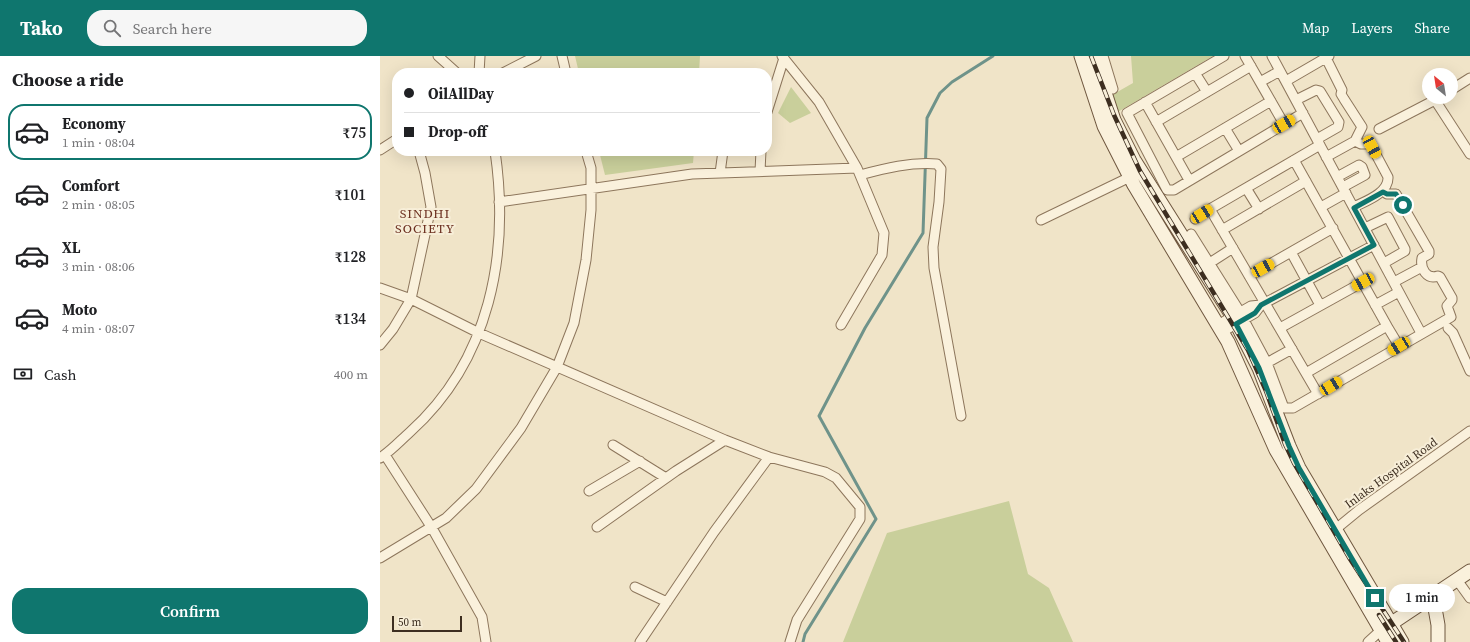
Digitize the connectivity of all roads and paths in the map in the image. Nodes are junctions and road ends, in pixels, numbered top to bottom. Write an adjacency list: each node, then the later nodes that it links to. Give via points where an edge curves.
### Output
1 (438, 56): 14 (street)
2 (480, 56): 15 (street)
3 (536, 56): 16 (street)
4 (562, 56): 17 (street)
5 (1082, 56): 22 (main road)
6 (1093, 56): 22 (main road)
7 (1103, 56): 22 (street)
8 (1224, 56): 19 (street)
9 (1245, 56): 13 (street)
10 (1272, 56): 18 (street)
11 (783, 57): 28 (street); 59 (street, via 819,102)
12 (1324, 57): 23 (street); 29 (street, via 1342,90)
13 (1251, 66): 24 (street); 27 (street)
14 (451, 68)
15 (479, 68)
16 (513, 68)
17 (565, 68)
18 (1280, 70): 23 (street); 24 (street)
19 (1195, 72): 27 (street); 32 (street)
20 (1120, 78): 22 (street)
21 (1470, 78): 25 (street)
22 (1099, 80): 26 (street); 36 (main road)
23 (1286, 81): 30 (street)
24 (1260, 82): 31 (street)
25 (1458, 86)
26 (1113, 89)
27 (1206, 92): 38 (street)
28 (772, 95)
29 (1344, 99): 35 (street); 42 (street, via 1362,127)
30 (1296, 100): 35 (street, via 1318,90); 37 (street)
31 (1271, 101): 39 (street); 40 (street)
32 (1145, 102): 38 (street); 47 (street, via 1128,111 1126,116)
33 (1426, 104): 41 (street)
34 (1441, 104): 48 (street)
35 (1330, 108): 44 (street, via 1339,125)
36 (1104, 109): 56 (main road, via 1114,120); 61 (main road)
37 (1303, 113): 39 (street); 44 (street)
38 (1156, 122): 55 (street)
39 (1284, 124): 46 (street)
40 (1225, 128): 46 (street); 55 (street)
41 (1379, 129)
42 (1355, 141): 54 (street); 68 (street, via 1369,144 1388,177)
43 (392, 142): 45 (street)
44 (1318, 142): 54 (street); 57 (street)
45 (380, 150)
46 (1239, 151): 63 (street)
47 (1146, 153): 56 (street); 63 (street, via 1167,190 1174,190)
48 (1470, 154)
49 (421, 156): 96 (street, via 426,173 430,207)
50 (495, 156): 69 (street)
51 (587, 156): 65 (street, via 591,168)
52 (722, 156): 60 (street)
53 (761, 156): 58 (street)
54 (1326, 156): 62 (street)
55 (1176, 157): 63 (street)
56 (1134, 160): 70 (main road)
57 (1294, 160): 64 (street); 66 (street)
58 (760, 171): 59 (street); 60 (street)
59 (859, 171): 101 (street, via 884,233 882,255); 116 (street, via 919,163 937,164 941,172 933,247 934,268)
60 (720, 173): 65 (street, via 692,174)
61 (1130, 177): 75 (main road); 77 (street)
62 (1337, 177): 67 (street); 67 (street, via 1359,165 1362,167 1365,175)
63 (1190, 180)
64 (1306, 181): 71 (street); 74 (street)
65 (591, 188): 69 (street); 112 (street, via 586,260 574,323)
66 (1246, 188): 73 (street); 74 (street)
67 (1344, 190): 71 (street); 72 (street)
68 (1383, 192): 72 (street); 89 (street, via 1396,194 1429,251 1429,254 1422,258)
69 (499, 202): 106 (street, via 496,259 490,299)
70 (1162, 205): 75 (main road); 81 (main road)
71 (1320, 207): 78 (street)
72 (1354, 208): 79 (street)
73 (1210, 209): 76 (street); 80 (street)
74 (1259, 209): 80 (street)
75 (1150, 212): 82 (main road)
76 (1194, 218)
77 (1041, 220)
78 (1333, 228): 85 (street); 86 (street)
79 (1365, 228): 83 (street); 87 (street, via 1388,217 1405,251)
80 (1222, 230): 84 (street)
81 (1186, 233): 82 (main road); 88 (main road)
82 (1166, 241): 103 (main road)
83 (1374, 245): 86 (street); 87 (street)
84 (1233, 248): 88 (street); 90 (street)
85 (1291, 252): 90 (street); 91 (street)
86 (1350, 257): 91 (street); 92 (street)
87 (1384, 263): 93 (street)
88 (1206, 266): 100 (main road)
89 (1422, 267): 93 (street); 107 (street, via 1429,277 1440,277 1452,300 1447,306 1451,317)
90 (1249, 276): 97 (street)
91 (1306, 281): 97 (street); 98 (street)
92 (1363, 282): 98 (street); 99 (street)
93 (1394, 282): 95 (street)
94 (380, 288): 96 (street)
95 (1399, 292): 99 (street); 107 (street)
96 (411, 299): 106 (street); 108 (street)
97 (1263, 304): 100 (street, via 1255,313); 104 (street)
98 (1320, 305): 104 (street)
99 (1376, 305): 102 (street)
100 (1238, 318): 103 (street); 111 (main road)
101 (841, 324)
102 (1387, 326): 109 (street); 114 (street)
103 (1220, 328): 120 (main road, via 1245,376 1266,430)
104 (1280, 328): 110 (street)
105 (1448, 328): 113 (street, via 1453,333)
106 (480, 333): 112 (street); 121 (street, via 444,397 418,425)
107 (1421, 333): 109 (street)
108 (380, 345)
109 (1399, 346): 115 (street)
110 (1292, 349): 111 (street); 114 (street)
111 (1263, 366): 115 (street, via 1284,408 1293,408); 120 (main road)
112 (557, 367): 118 (street); 127 (street, via 521,428 494,466 476,489)
113 (1470, 371)
114 (1306, 373): 115 (street)
115 (1318, 394)
116 (961, 416)
117 (1470, 431): 128 (street, Inlaks Hospital Road)
118 (724, 440): 122 (street); 124 (street)
119 (613, 445): 123 (street)
120 (1283, 449): 128 (main road)
121 (382, 456): 127 (street)
122 (769, 457): 135 (street); 139 (street, via 836,478 862,513 797,620)
123 (640, 461): 124 (street); 125 (street)
124 (666, 478): 126 (street)
125 (589, 491)
126 (597, 527)
127 (432, 528): 129 (street); 137 (street, via 482,617)
128 (1331, 533): 136 (main road)
129 (380, 558)
130 (1470, 571): 131 (main road)
131 (1457, 580): 133 (main road); 134 (street)
132 (635, 587): 135 (street)
133 (1433, 597): 136 (main road); 143 (main road)
134 (1470, 598)
135 (667, 602): 138 (street)
136 (1385, 628): 140 (street); 141 (main road); 142 (main road)
137 (486, 642)
138 (640, 642)
139 (790, 642)
140 (1368, 642)
141 (1388, 642)
142 (1402, 642)
143 (1438, 642)

